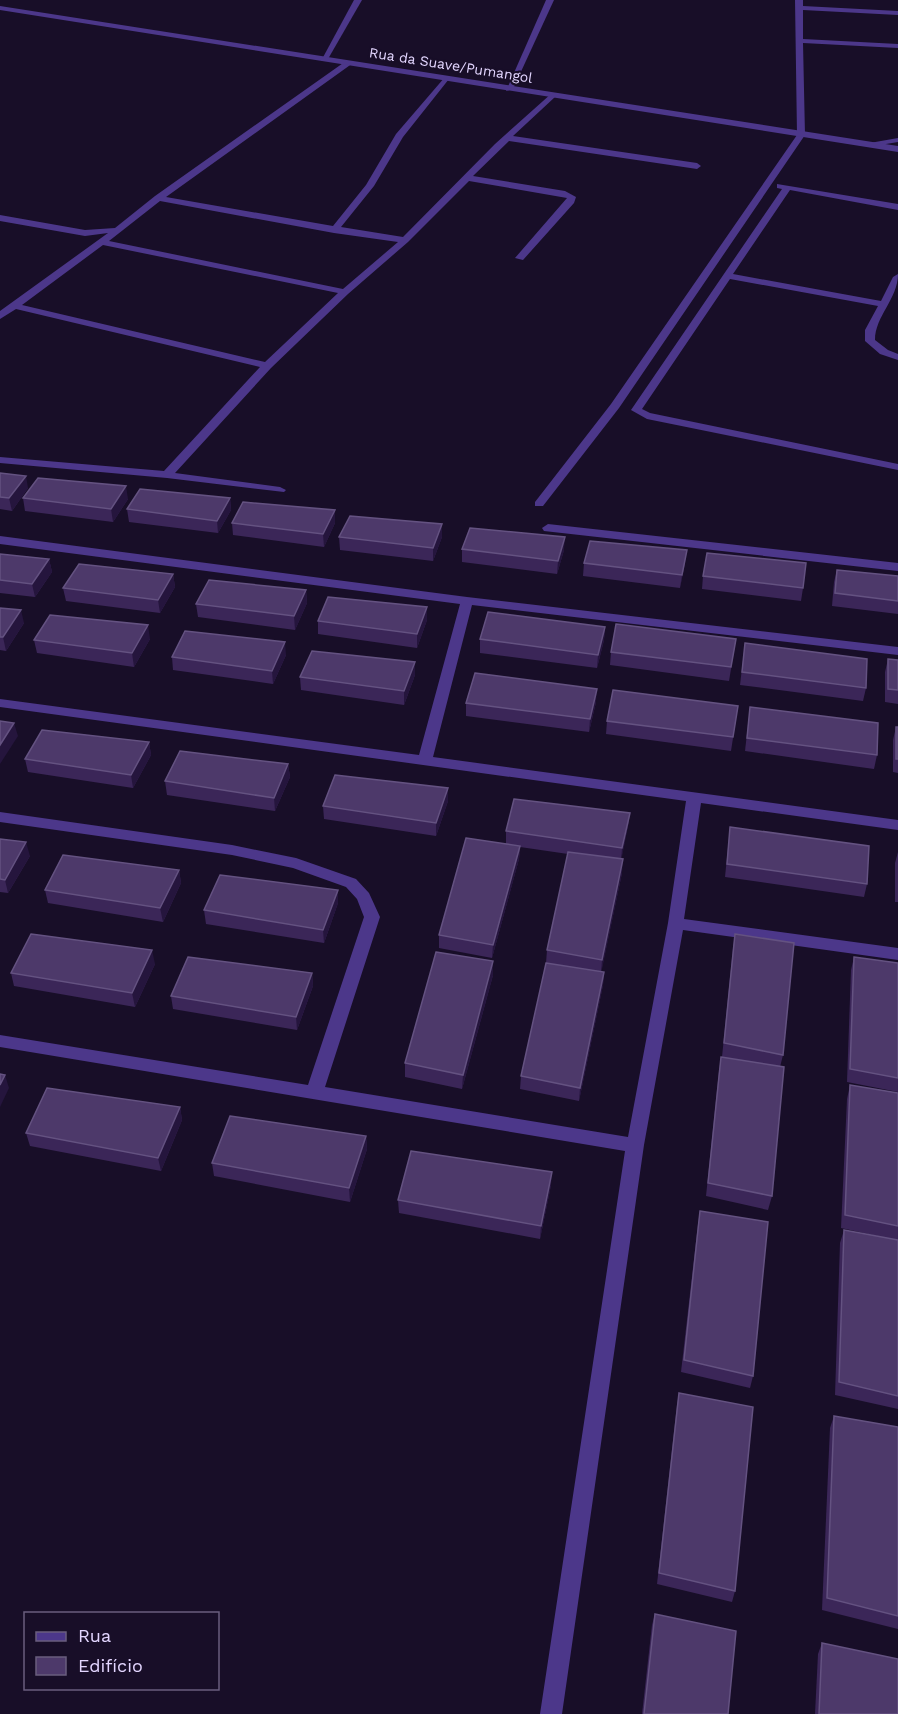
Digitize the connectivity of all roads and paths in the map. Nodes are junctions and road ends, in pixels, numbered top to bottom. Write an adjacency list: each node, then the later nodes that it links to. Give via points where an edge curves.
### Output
1 (358, 0): 8 (street)
2 (550, 0): 11 (street)
3 (799, 4): 5 (street); 6 (street)
4 (0, 8): 8 (street, Rua da Suave/Pumangol)
5 (898, 13)
6 (800, 42): 7 (street); 13 (street)
7 (898, 46)
8 (324, 59): 9 (street, Rua da Suave/Pumangol)
9 (349, 63): 10 (street, Rua da Suave/Pumangol); 22 (street)
10 (445, 79): 11 (street, Rua da Suave/Pumangol); 26 (street, via 399,135 370,186)
11 (509, 88): 12 (street, Rua da Suave/Pumangol)
12 (552, 95): 13 (street, Rua da Suave/Pumangol); 14 (street)
13 (801, 135): 16 (street, Rua da Suave/Pumangol); 20 (street)
14 (508, 138): 18 (street); 19 (street)
15 (898, 140): 16 (street)
16 (868, 144): 17 (street, Rua da Suave/Pumangol)
17 (898, 149)
18 (697, 166)
19 (468, 178): 27 (street); 29 (street, via 572,198)
20 (768, 184): 21 (street); 42 (street, via 615,406)
21 (788, 187): 23 (street); 30 (street)
22 (158, 198): 25 (street); 26 (street)
23 (898, 207)
24 (0, 218): 25 (street, via 85,233)
25 (120, 229): 28 (street)
26 (334, 230): 27 (street)
27 (405, 240): 32 (street)
28 (100, 242): 32 (street); 34 (street)
29 (520, 258)
30 (727, 276): 33 (street); 39 (street, via 636,410 647,416)
31 (898, 277): 33 (street)
32 (345, 292): 37 (street)
33 (883, 304): 36 (street, via 870,330 870,341)
34 (14, 306): 35 (street); 37 (street)
35 (0, 316)
36 (898, 357)
37 (267, 366): 40 (street)
38 (0, 460): 40 (street)
39 (898, 467)
40 (166, 475): 41 (street)
41 (280, 490)
42 (539, 504)
43 (548, 528): 45 (street)
44 (0, 540): 46 (street)
45 (898, 567)
46 (467, 601): 47 (street); 49 (street)
47 (898, 651)
48 (0, 703): 49 (street)
49 (425, 760): 50 (street)
50 (694, 798): 52 (street); 53 (street)
51 (0, 818): 56 (street, via 243,852 296,862 351,883 364,897 372,917)
52 (898, 825)
53 (676, 923): 54 (street); 57 (street)
54 (898, 954)
55 (0, 1041): 56 (street)
56 (314, 1094): 57 (street)
57 (635, 1145): 58 (street)
58 (551, 1714)

